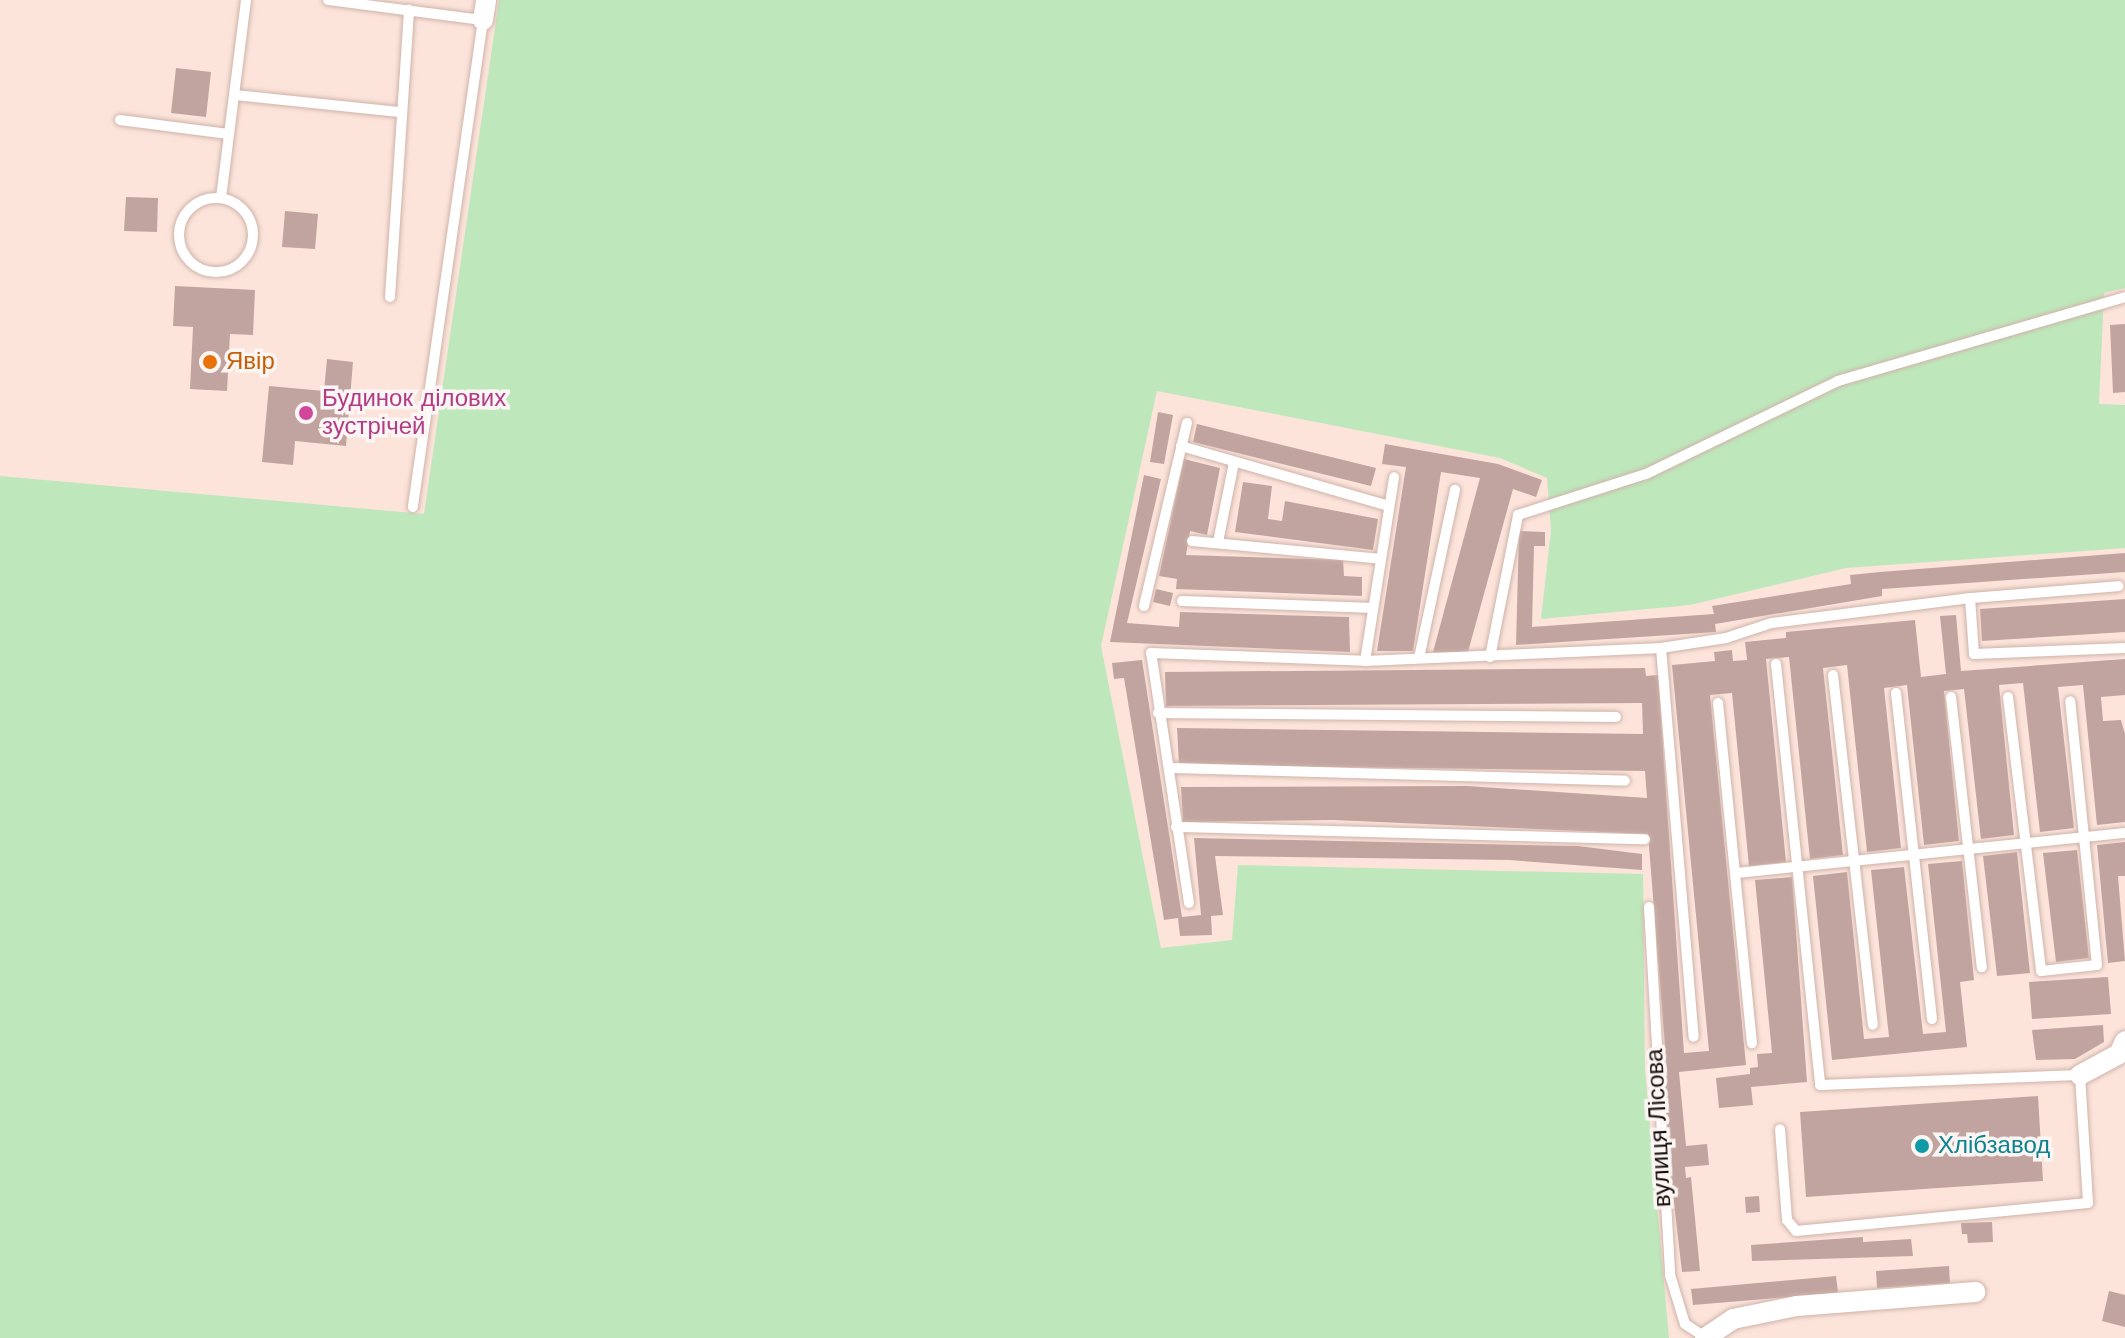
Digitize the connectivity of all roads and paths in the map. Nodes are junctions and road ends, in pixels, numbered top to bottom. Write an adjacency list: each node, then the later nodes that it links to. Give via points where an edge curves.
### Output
1 (246, 0): 5 (lane)
2 (328, 0): 3 (lane)
3 (409, 10): 4 (lane); 6 (lane)
4 (485, 10): 18 (lane)
5 (235, 95): 6 (lane); 8 (lane)
6 (399, 112): 10 (lane)
7 (120, 120): 8 (lane)
8 (228, 134): 9 (lane)
9 (221, 198): 9 (lane, via 188,209 179,232 185,255 204,270 216,272 239,264 253,231 243,209)
10 (390, 297)
11 (2125, 297): 29 (lane, via 1838,381 1646,474 1518,515)
12 (1187, 423): 13 (lane)
13 (1181, 446): 14 (lane); 25 (lane)
14 (1234, 463): 17 (lane); 20 (lane)
15 (1394, 477): 17 (lane)
16 (1455, 490): 30 (lane)
17 (1389, 506): 21 (lane)
18 (413, 507)
19 (1192, 541): 20 (lane)
20 (1218, 542): 21 (lane)
21 (1381, 559): 26 (lane)
22 (2119, 586): 23 (lane)
23 (1970, 598): 27 (lane, via 1772,623 1726,638); 28 (lane, via 1974,654)
24 (1182, 601): 26 (lane)
25 (1144, 606)
26 (1373, 608): 31 (lane)
27 (1661, 648): 29 (lane); 58 (lane)
28 (2125, 648)
29 (1490, 657): 30 (lane)
30 (1419, 658): 31 (lane)
31 (1365, 661): 39 (lane, via 1151,653)
32 (1776, 664): 51 (lane)
33 (1833, 675): 50 (lane)
34 (1896, 693): 49 (lane)
35 (1951, 697): 48 (lane)
36 (2008, 697): 47 (lane)
37 (2070, 701): 45 (lane)
38 (1718, 703): 52 (lane)
39 (1158, 713): 40 (lane); 41 (lane)
40 (1616, 717)
41 (1169, 768): 42 (lane); 43 (lane)
42 (1625, 781)
43 (1176, 827): 46 (lane); 53 (lane)
44 (2125, 833): 45 (lane)
45 (2084, 838): 47 (lane); 47 (lane, via 2097,965 2041,971)
46 (1645, 839)
47 (2026, 844): 48 (lane)
48 (1969, 848): 49 (lane); 55 (lane)
49 (1914, 855): 50 (lane); 56 (lane)
50 (1855, 861): 51 (lane); 57 (lane)
51 (1798, 869): 52 (lane); 61 (lane, via 1820,1085)
52 (1737, 873): 60 (lane)
53 (1189, 903)
54 (1649, 907): 64 (lane, вулиця Лісова, via 1670,1275 1685,1324)
55 (1982, 967)
56 (1932, 1019)
57 (1873, 1025)
58 (1694, 1037)
59 (2125, 1041): 61 (street, via 2119,1054)
60 (1752, 1043)
61 (2080, 1075): 62 (lane, via 2088,1203 1796,1231 1787,1220)
62 (1780, 1129)
63 (1975, 1292): 64 (street, вулиця Лісова, via 1797,1306 1733,1319)
64 (1705, 1338)

